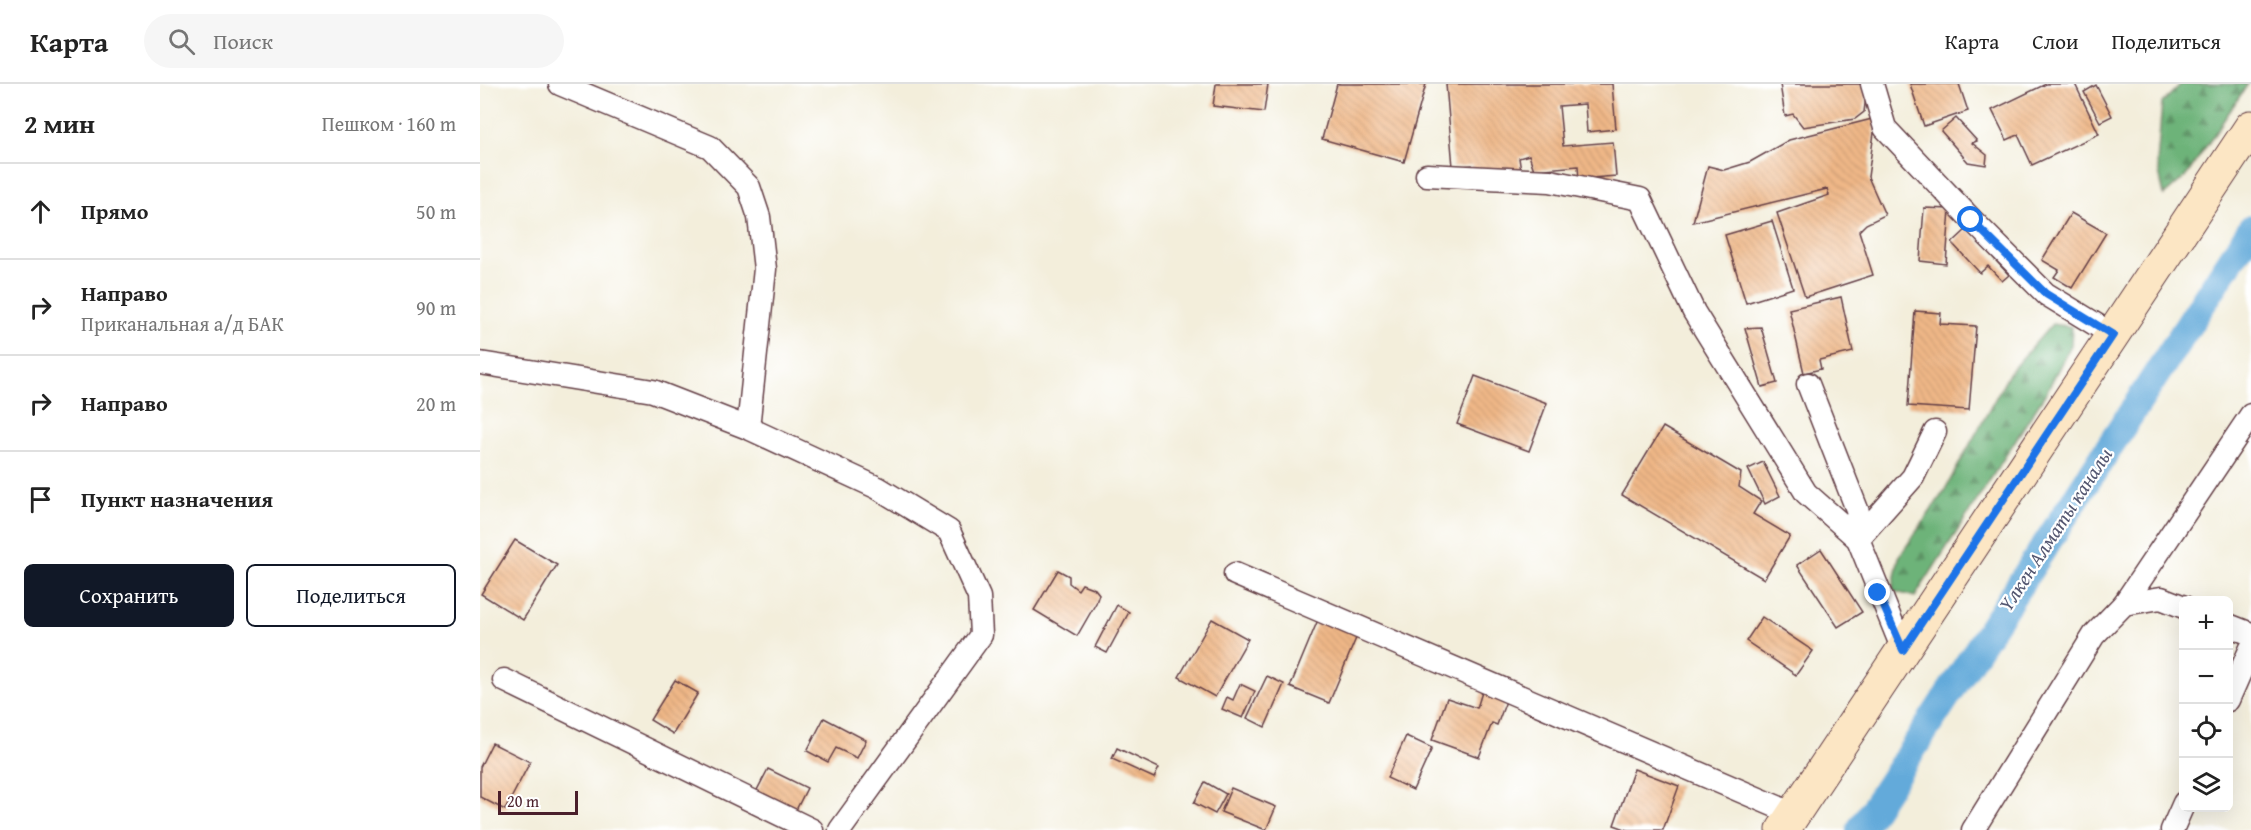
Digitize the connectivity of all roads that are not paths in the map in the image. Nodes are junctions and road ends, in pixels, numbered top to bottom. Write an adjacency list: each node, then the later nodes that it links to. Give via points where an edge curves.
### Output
1 (560, 84): 9 (street, via 710,147 749,187 759,218 765,269)
2 (1872, 84): 5 (street, via 1885,128 1971,220 2046,294)
3 (2251, 127): 5 (main road)
4 (1427, 175): 11 (street, via 1550,182 1640,199 1694,312 1806,493)
5 (2113, 335): 18 (main road)
6 (480, 363): 9 (street, via 653,392)
7 (1808, 384): 11 (street, via 1858,512)
8 (2251, 416): 13 (street)
9 (748, 428): 24 (street, via 878,488 949,531 979,597 981,635)
10 (1935, 432): 11 (street, via 1913,477)
11 (1858, 539): 18 (street)
12 (1235, 574): 22 (street)
13 (2124, 604): 14 (street, via 2161,598); 25 (street, via 2094,635)
14 (2179, 605)
15 (2233, 627): 16 (street)
16 (2251, 634)
17 (2251, 648): 20 (street)
18 (1903, 650): 22 (main road)
19 (504, 680): 23 (street)
20 (2233, 691)
21 (2180, 812): 26 (street)
22 (1789, 822)
23 (812, 830)
24 (840, 830)
25 (1973, 830)
26 (2172, 830)

